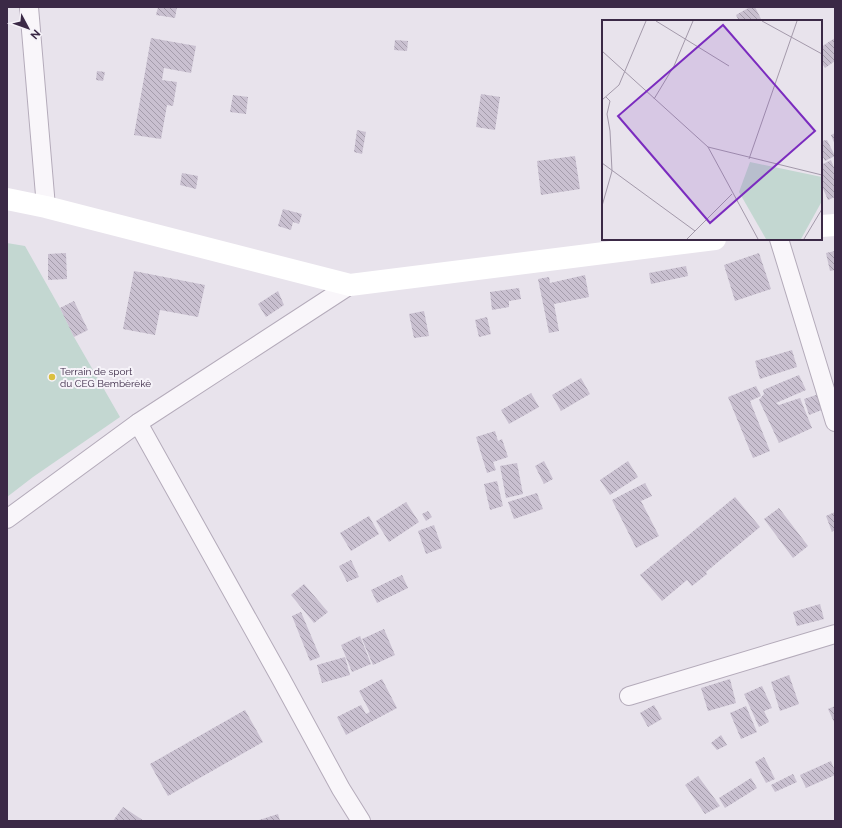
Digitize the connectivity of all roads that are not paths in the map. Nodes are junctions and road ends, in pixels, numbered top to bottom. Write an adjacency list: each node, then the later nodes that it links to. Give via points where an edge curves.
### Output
1 (29, 7): 3 (street)
2 (7, 199): 3 (main road)
3 (46, 207): 8 (main road)
4 (835, 225): 5 (main road)
5 (822, 226)
6 (707, 240): 8 (main road)
7 (779, 240): 9 (street)
8 (350, 285): 10 (street)
9 (835, 422)
10 (138, 423): 11 (street); 14 (street)
11 (7, 519)
12 (835, 634): 13 (street)
13 (629, 696)
14 (361, 821)

